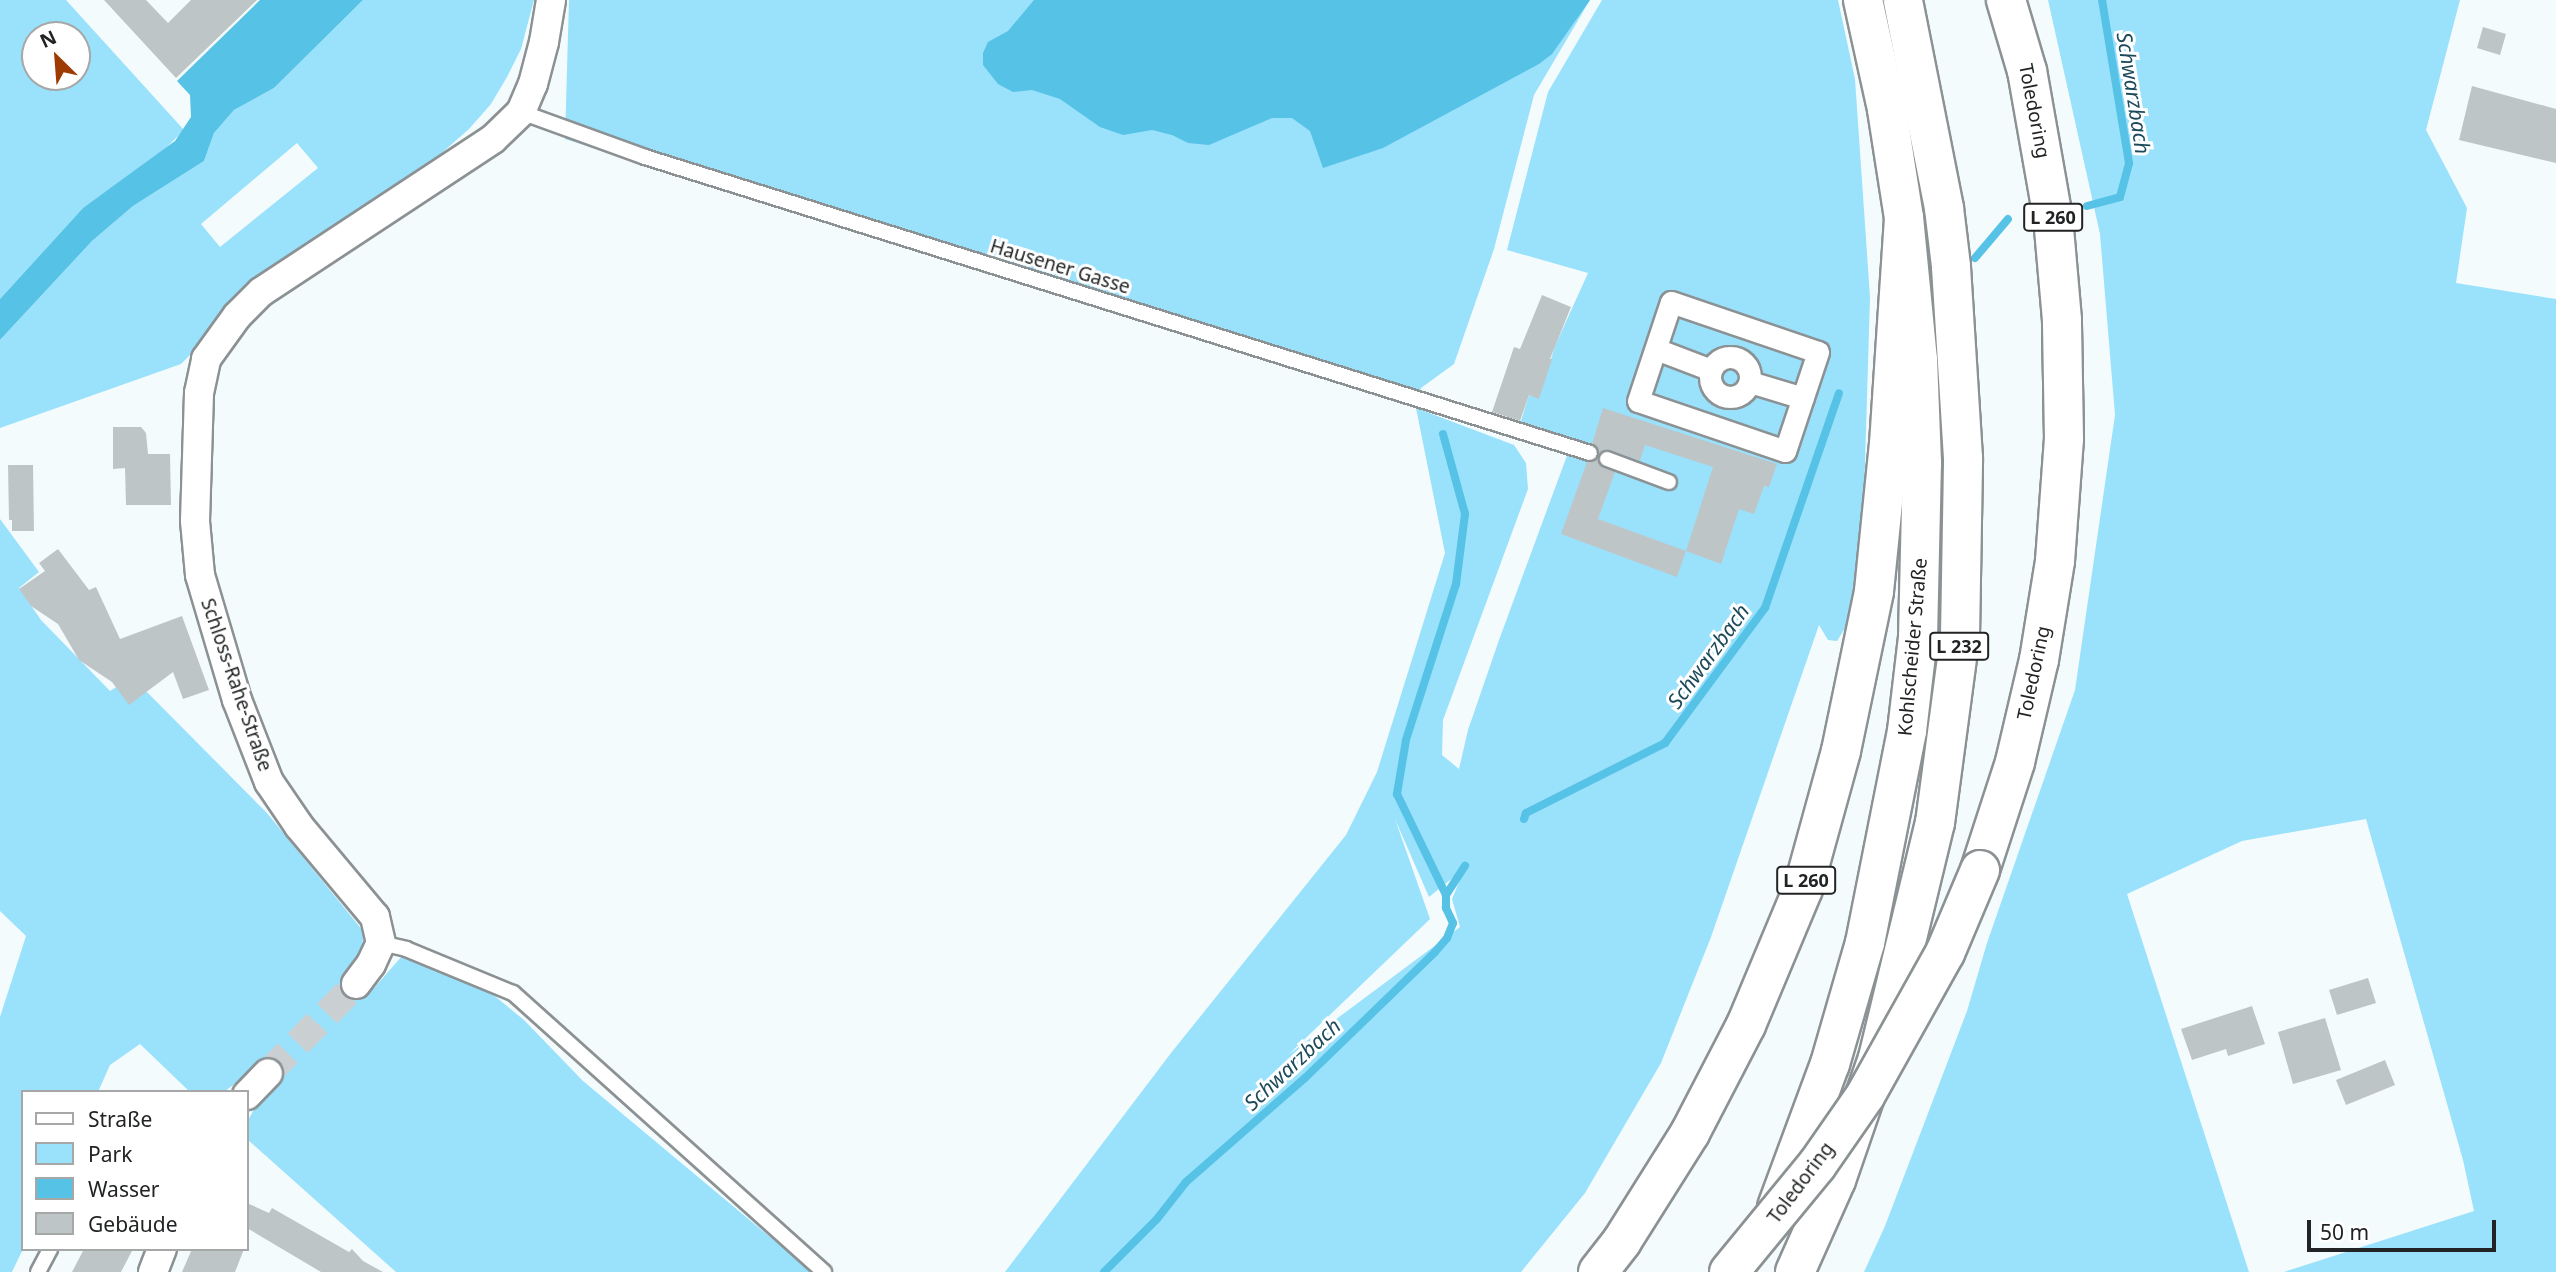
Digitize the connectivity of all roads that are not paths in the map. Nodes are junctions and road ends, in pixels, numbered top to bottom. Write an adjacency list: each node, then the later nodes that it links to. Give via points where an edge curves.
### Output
1 (551, 0): 5 (street, Schloss-Rahe-Straße, via 533,84)
2 (1863, 0): 6 (main road, Kohlscheider Straße / L 232, via 1887,109)
3 (1903, 0): 24 (main road, L 232, via 1944,208 1952,279 1963,458 1960,636 1935,823 1882,1044 1836,1180)
4 (2006, 0): 22 (main road, Toledoring / L 260, bridge, via 2027,71 2053,218 2062,320 2064,439 2055,561 2039,660 2015,762 1980,870 1945,953 1865,1096 1817,1165)
5 (521, 112): 9 (lane, Hausener Gasse, via 645,158); 12 (street, Schloss-Rahe-Straße, via 493,139 261,292 206,359 199,393 195,521 200,575 216,635 269,782 299,826 364,901 375,917)
6 (1903, 218): 21 (main road, L 260, via 1889,444 1874,592 1841,751 1803,889 1746,1025 1690,1133); 23 (main road, Kohlscheider Straße / L 232, via 1918,360 1922,463 1918,638 1907,731 1865,943 1830,1064 1788,1182)
7 (1656, 349): 8 (street, via 1712,370 1713,387 1726,397 1741,394 1749,382); 8 (street, via 1671,302 1818,352); 8 (street, via 1638,401 1785,451)
8 (1803, 398)
9 (1590, 453)
10 (1607, 459): 11 (lane)
11 (1670, 482)
12 (381, 943): 13 (street); 20 (lane, via 513,993)
13 (356, 984)
14 (268, 1073): 15 (street)
15 (248, 1094)
16 (49, 1251): 18 (lane)
17 (161, 1251): 19 (street)
18 (38, 1272)
19 (153, 1272)
20 (824, 1272)
21 (1598, 1272)
22 (1729, 1272)
23 (1746, 1272)
24 (1795, 1272)

